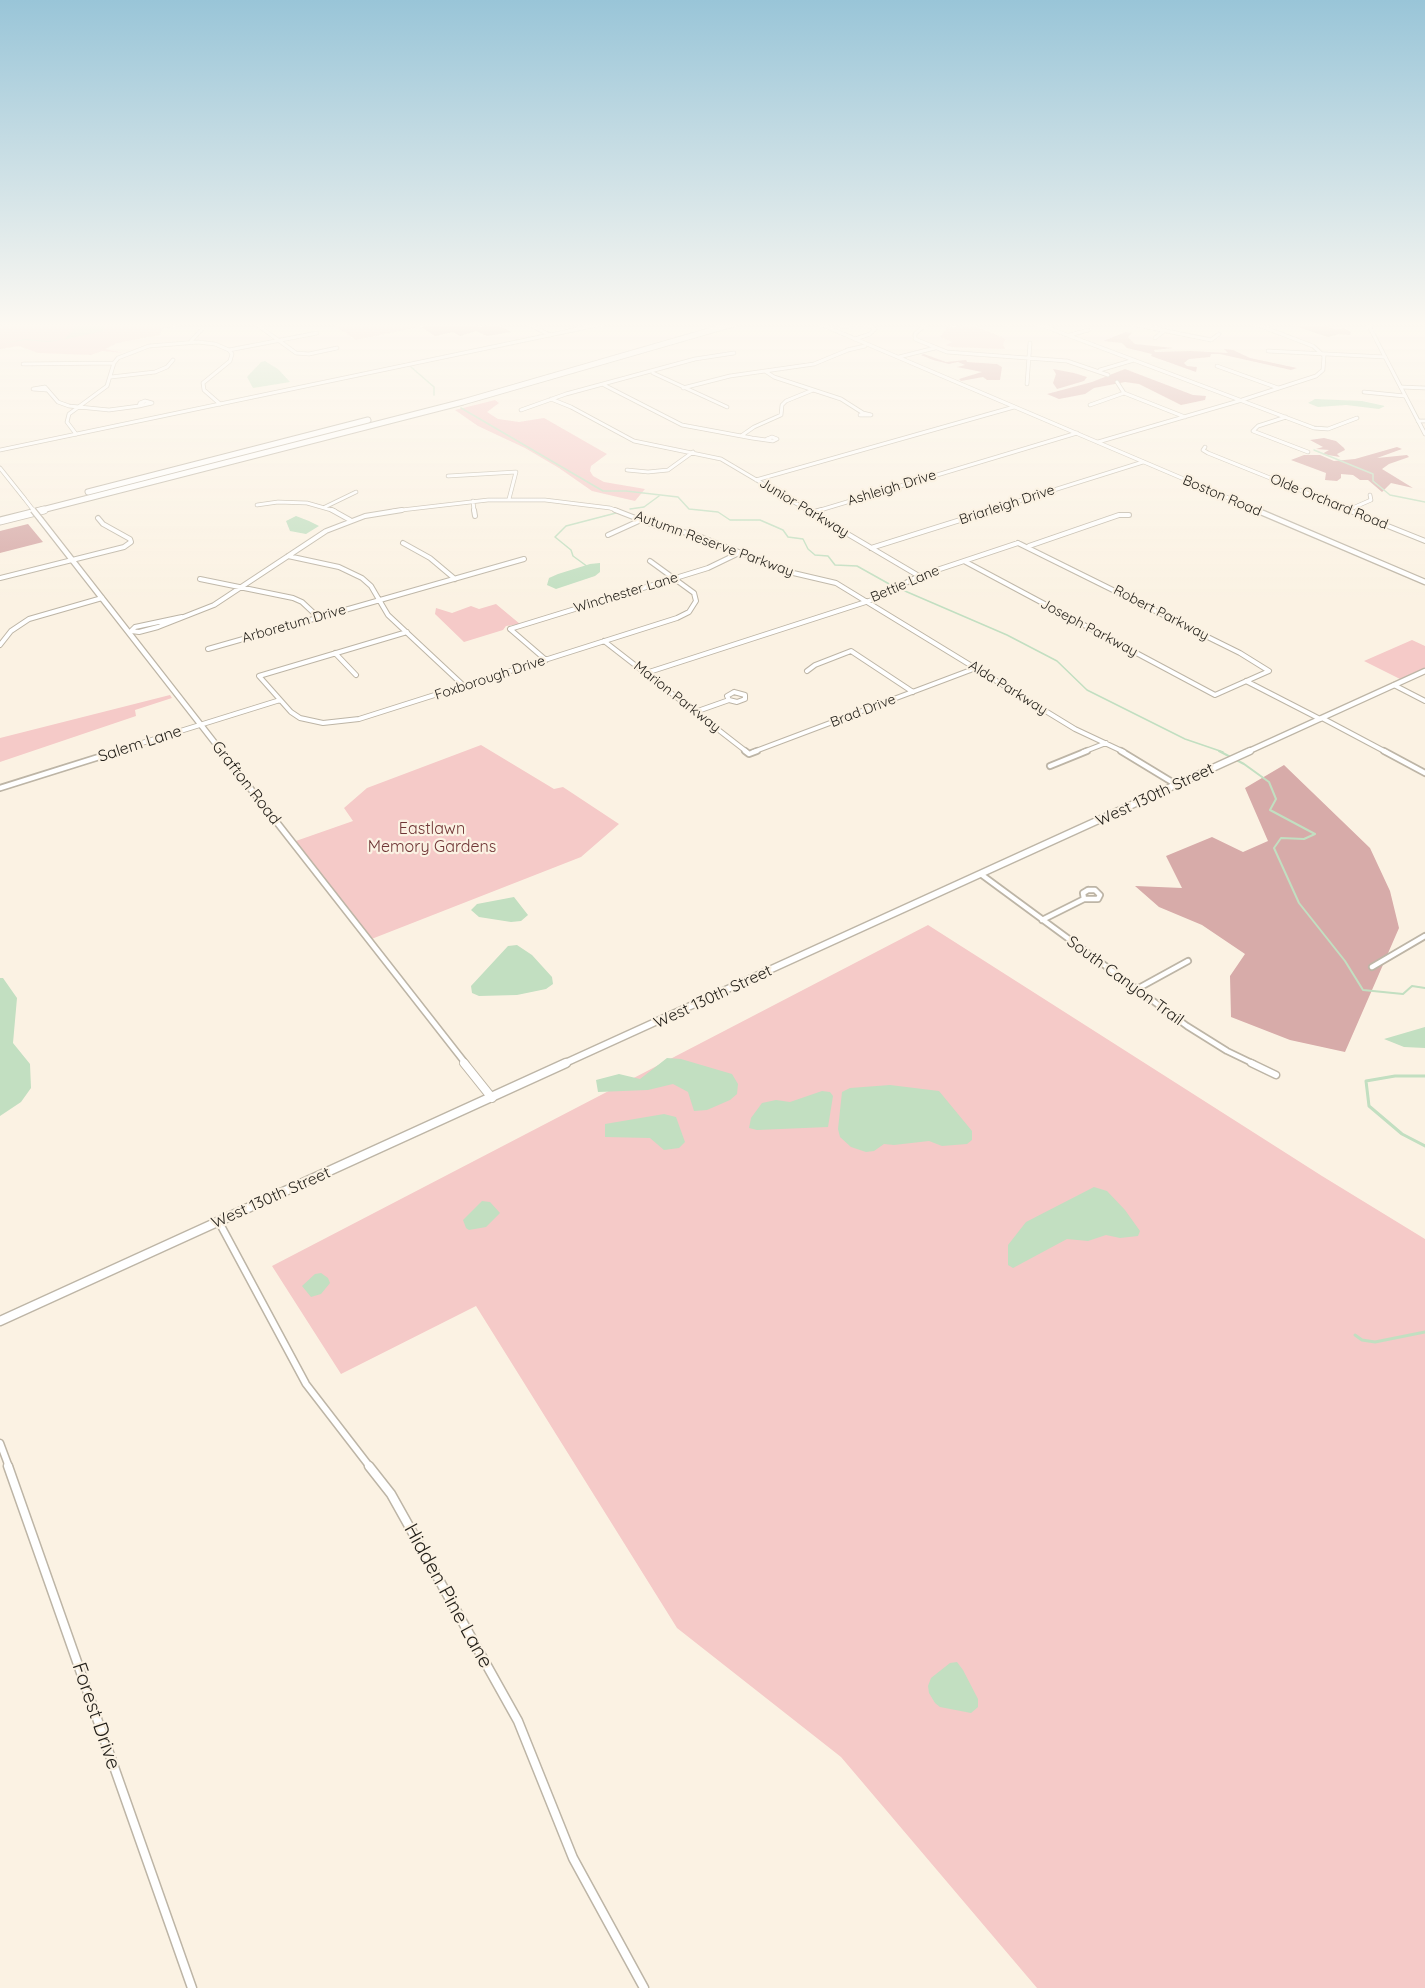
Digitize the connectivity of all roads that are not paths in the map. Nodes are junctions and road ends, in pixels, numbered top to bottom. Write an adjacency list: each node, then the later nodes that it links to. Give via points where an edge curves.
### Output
1 (69, 417): 17 (street, via 68,425)
2 (159, 417): 17 (street)
3 (381, 417): 39 (highway)
4 (405, 417): 43 (highway)
5 (589, 417): 24 (street, Junior Parkway, via 631,440)
6 (665, 417): 19 (street, via 700,429)
7 (778, 417): 19 (street)
8 (979, 417): 30 (street)
9 (1038, 417): 16 (street, Boston Road)
10 (1185, 417): 21 (street)
11 (1286, 417): 13 (street, via 1326,429); 25 (street, via 1253,431)
12 (1416, 417): 14 (street)
13 (1356, 418)
14 (1418, 421): 15 (street); 18 (street)
15 (1425, 421)
16 (1077, 433): 21 (street, Boston Road); 38 (street, Ashleigh Drive)
17 (76, 434): 23 (street)
18 (1425, 434)
19 (741, 436): 20 (street)
20 (767, 439)
21 (1098, 442): 26 (street, Boston Road)
22 (1205, 447): 37 (street, Olde Orchard Road, via 1207,452)
23 (0, 450)
24 (693, 452): 28 (street, via 668,470); 30 (street, Junior Parkway, via 721,459)
25 (1308, 452)
26 (1143, 462): 50 (street, Briarleigh Drive); 62 (street, Boston Road)
27 (0, 468): 54 (street, Grafton Road, bridge)
28 (627, 470)
29 (448, 476): 33 (street, via 516,472)
30 (756, 480): 38 (street, Junior Parkway)
31 (356, 492): 36 (street)
32 (1370, 495): 37 (street, via 1371,500)
33 (509, 499): 34 (street, Autumn Reserve Parkway); 45 (street, Autumn Reserve Parkway, via 596,505)
34 (473, 501): 41 (street); 44 (street, Autumn Reserve Parkway, via 413,507)
35 (257, 505): 36 (street, via 293,501)
36 (325, 507): 44 (street)
37 (1348, 510): 47 (street, Olde Orchard Road)
38 (811, 513): 50 (street, Junior Parkway)
39 (0, 514)
40 (1129, 515): 49 (street, Bettie Lane)
41 (475, 516)
42 (98, 518): 54 (street, via 131,542)
43 (0, 520)
44 (350, 520): 52 (street, Autumn Reserve Parkway)
45 (641, 520): 46 (street); 51 (street, Autumn Reserve Parkway)
46 (608, 535)
47 (1425, 542)
48 (403, 543): 61 (street)
49 (1029, 546): 56 (street, Bettie Lane, via 1015,543); 83 (street, Robert Parkway, via 1268,669)
50 (871, 548): 57 (street, Junior Parkway)
51 (741, 552): 59 (street, Winchester Lane, via 712,567); 64 (street, Autumn Reserve Parkway, via 789,572)
52 (288, 556): 63 (street, Autumn Reserve Parkway); 66 (street, via 353,572 367,582)
53 (525, 559): 61 (street, Arboretum Drive)
54 (72, 560): 58 (street); 65 (street, Grafton Road)
55 (650, 561): 59 (street)
56 (964, 561): 57 (street, Bettie Lane); 87 (street, Joseph Parkway)
57 (919, 576): 67 (street, Bettie Lane)
58 (0, 578)
59 (675, 578): 72 (street, Foxborough Drive, via 695,594 691,610); 76 (street, Winchester Lane, via 510,629)
60 (200, 579): 63 (street)
61 (455, 579): 66 (street, Arboretum Drive)
62 (1425, 582)
63 (243, 586): 68 (street, Autumn Reserve Parkway, via 214,605); 69 (street, via 299,600)
64 (842, 586): 67 (street, Alda Parkway)
65 (102, 598): 70 (street, Grafton Road); 73 (street, via 29,619 11,631)
66 (379, 600): 69 (street, Arboretum Drive); 71 (street, via 387,614)
67 (867, 601): 77 (street, Alda Parkway); 80 (street, Bettie Lane)
68 (182, 617): 70 (street, Autumn Reserve Parkway)
69 (318, 617): 74 (street, Arboretum Drive)
70 (130, 631): 93 (street, Grafton Road)
71 (407, 632): 75 (street); 84 (street)
72 (604, 641): 76 (street, Foxborough Drive); 80 (street, Marion Parkway)
73 (0, 645)
74 (208, 649)
75 (335, 653): 81 (street); 82 (street)
76 (546, 660): 84 (street, Foxborough Drive)
77 (976, 668): 86 (street, Brad Drive); 94 (street, Alda Parkway, via 1075,729)
78 (807, 671): 86 (street, via 851,651)
79 (1425, 671): 85 (main road, West 130th Street)
80 (646, 674): 91 (street, Marion Parkway)
81 (356, 675)
82 (259, 676): 88 (street, Foxborough Drive)
83 (1246, 681): 87 (street); 92 (street)
84 (464, 686): 88 (street, Foxborough Drive, via 341,723 303,720)
85 (1394, 686): 90 (street); 92 (main road, West 130th Street)
86 (913, 692): 95 (street, Brad Drive)
87 (1215, 695)
88 (280, 700): 93 (street, Salem Lane)
89 (729, 700): 91 (street)
90 (1425, 701)
91 (695, 712): 95 (street, Marion Parkway)
92 (1321, 719): 97 (street); 98 (main road, West 130th Street)
93 (201, 724): 99 (street, Salem Lane); 108 (street, Grafton Road)
94 (1106, 743): 96 (street); 98 (street, Alda Parkway)
95 (749, 754)
96 (1050, 766)
97 (1425, 773)
98 (1177, 785): 100 (main road, West 130th Street)
99 (0, 788)
100 (982, 875): 102 (street, South Canyon Trail); 108 (main road, West 130th Street)
101 (1084, 899): 102 (street)
102 (1042, 920): 106 (street, South Canyon Trail)
103 (1425, 936): 105 (street)
104 (1188, 961): 106 (street)
105 (1372, 967)
106 (1137, 989): 107 (street, South Canyon Trail, via 1208,1040)
107 (1276, 1075)
108 (492, 1098): 109 (main road, West 130th Street)
109 (219, 1222): 110 (main road, West 130th Street); 113 (street, Hidden Pine Lane, via 306,1384 391,1494 500,1690 529,1744 573,1858)
110 (0, 1321)
111 (0, 1443): 112 (street, Forest Drive)
112 (192, 1988)
113 (644, 1988)

